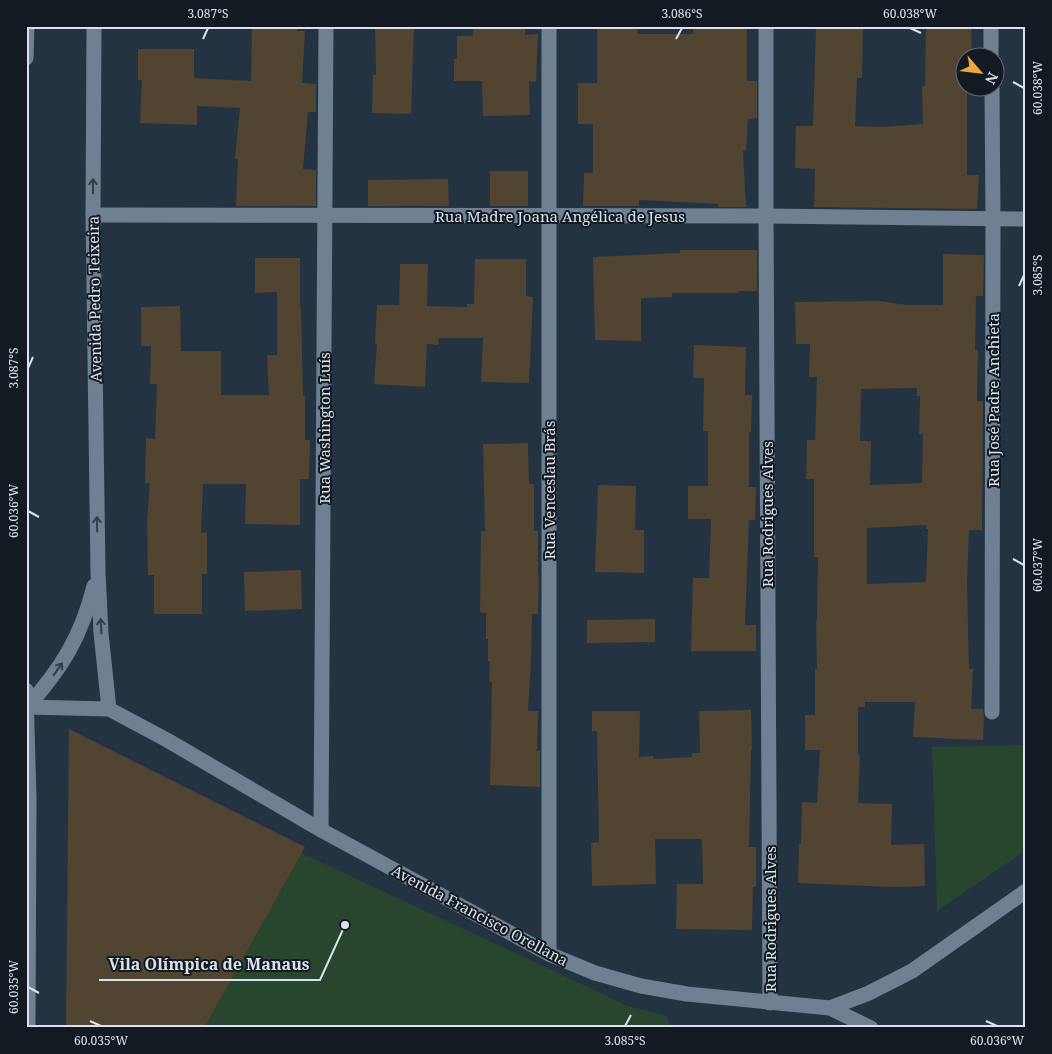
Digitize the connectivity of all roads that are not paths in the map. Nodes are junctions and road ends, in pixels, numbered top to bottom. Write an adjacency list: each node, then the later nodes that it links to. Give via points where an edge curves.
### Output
1 (26, 26): 8 (street)
2 (94, 26): 10 (street, Avenida Pedro Teixeira, one-way to 2)
3 (326, 26): 11 (street, Rua Washington Luís)
4 (550, 26): 12 (street, Rua Venceslau Brás)
5 (766, 26): 13 (street, Rua Rodrigues Alves)
6 (991, 26): 7 (street)
7 (991, 48)
8 (26, 58)
9 (992, 98): 14 (street, Rua José Padre Anchieta)
10 (93, 215): 11 (street, Rua Madre Joana Angélica de Jesus); 16 (street, Avenida Pedro Teixeira, one-way to 10)
11 (325, 216): 12 (street, Rua Madre Joana Angélica de Jesus); 21 (street, Rua Washington Luís)
12 (549, 216): 13 (street, Rua Madre Joana Angélica de Jesus); 23 (street, Rua Venceslau Brás)
13 (766, 216): 14 (street, Rua Madre Joana Angélica de Jesus); 24 (street, Rua Rodrigues Alves)
14 (993, 219): 15 (street, Rua Madre Joana Angélica de Jesus); 20 (street, Rua José Padre Anchieta)
15 (1026, 219)
16 (98, 572): 18 (street, Avenida Pedro Teixeira, one-way to 16, via 70,652 88,610); 19 (street, Avenida Pedro Teixeira, one-way to 16)
17 (26, 690): 18 (street)
18 (27, 707): 19 (street, Avenida Francisco Orellana); 26 (street)
19 (109, 709): 21 (street, Avenida Francisco Orellana)
20 (992, 712)
21 (321, 830): 23 (street, Avenida Francisco Orellana)
22 (1026, 891): 25 (street, Avenida Francisco Orellana, via 912,971)
23 (549, 954): 24 (street, Avenida Francisco Orellana, via 594,973 641,986)
24 (770, 1003): 25 (street, Avenida Francisco Orellana)
25 (830, 1008): 29 (street)
26 (29, 1011): 27 (street); 28 (street)
27 (28, 1028)
28 (39, 1028)
29 (871, 1028)

